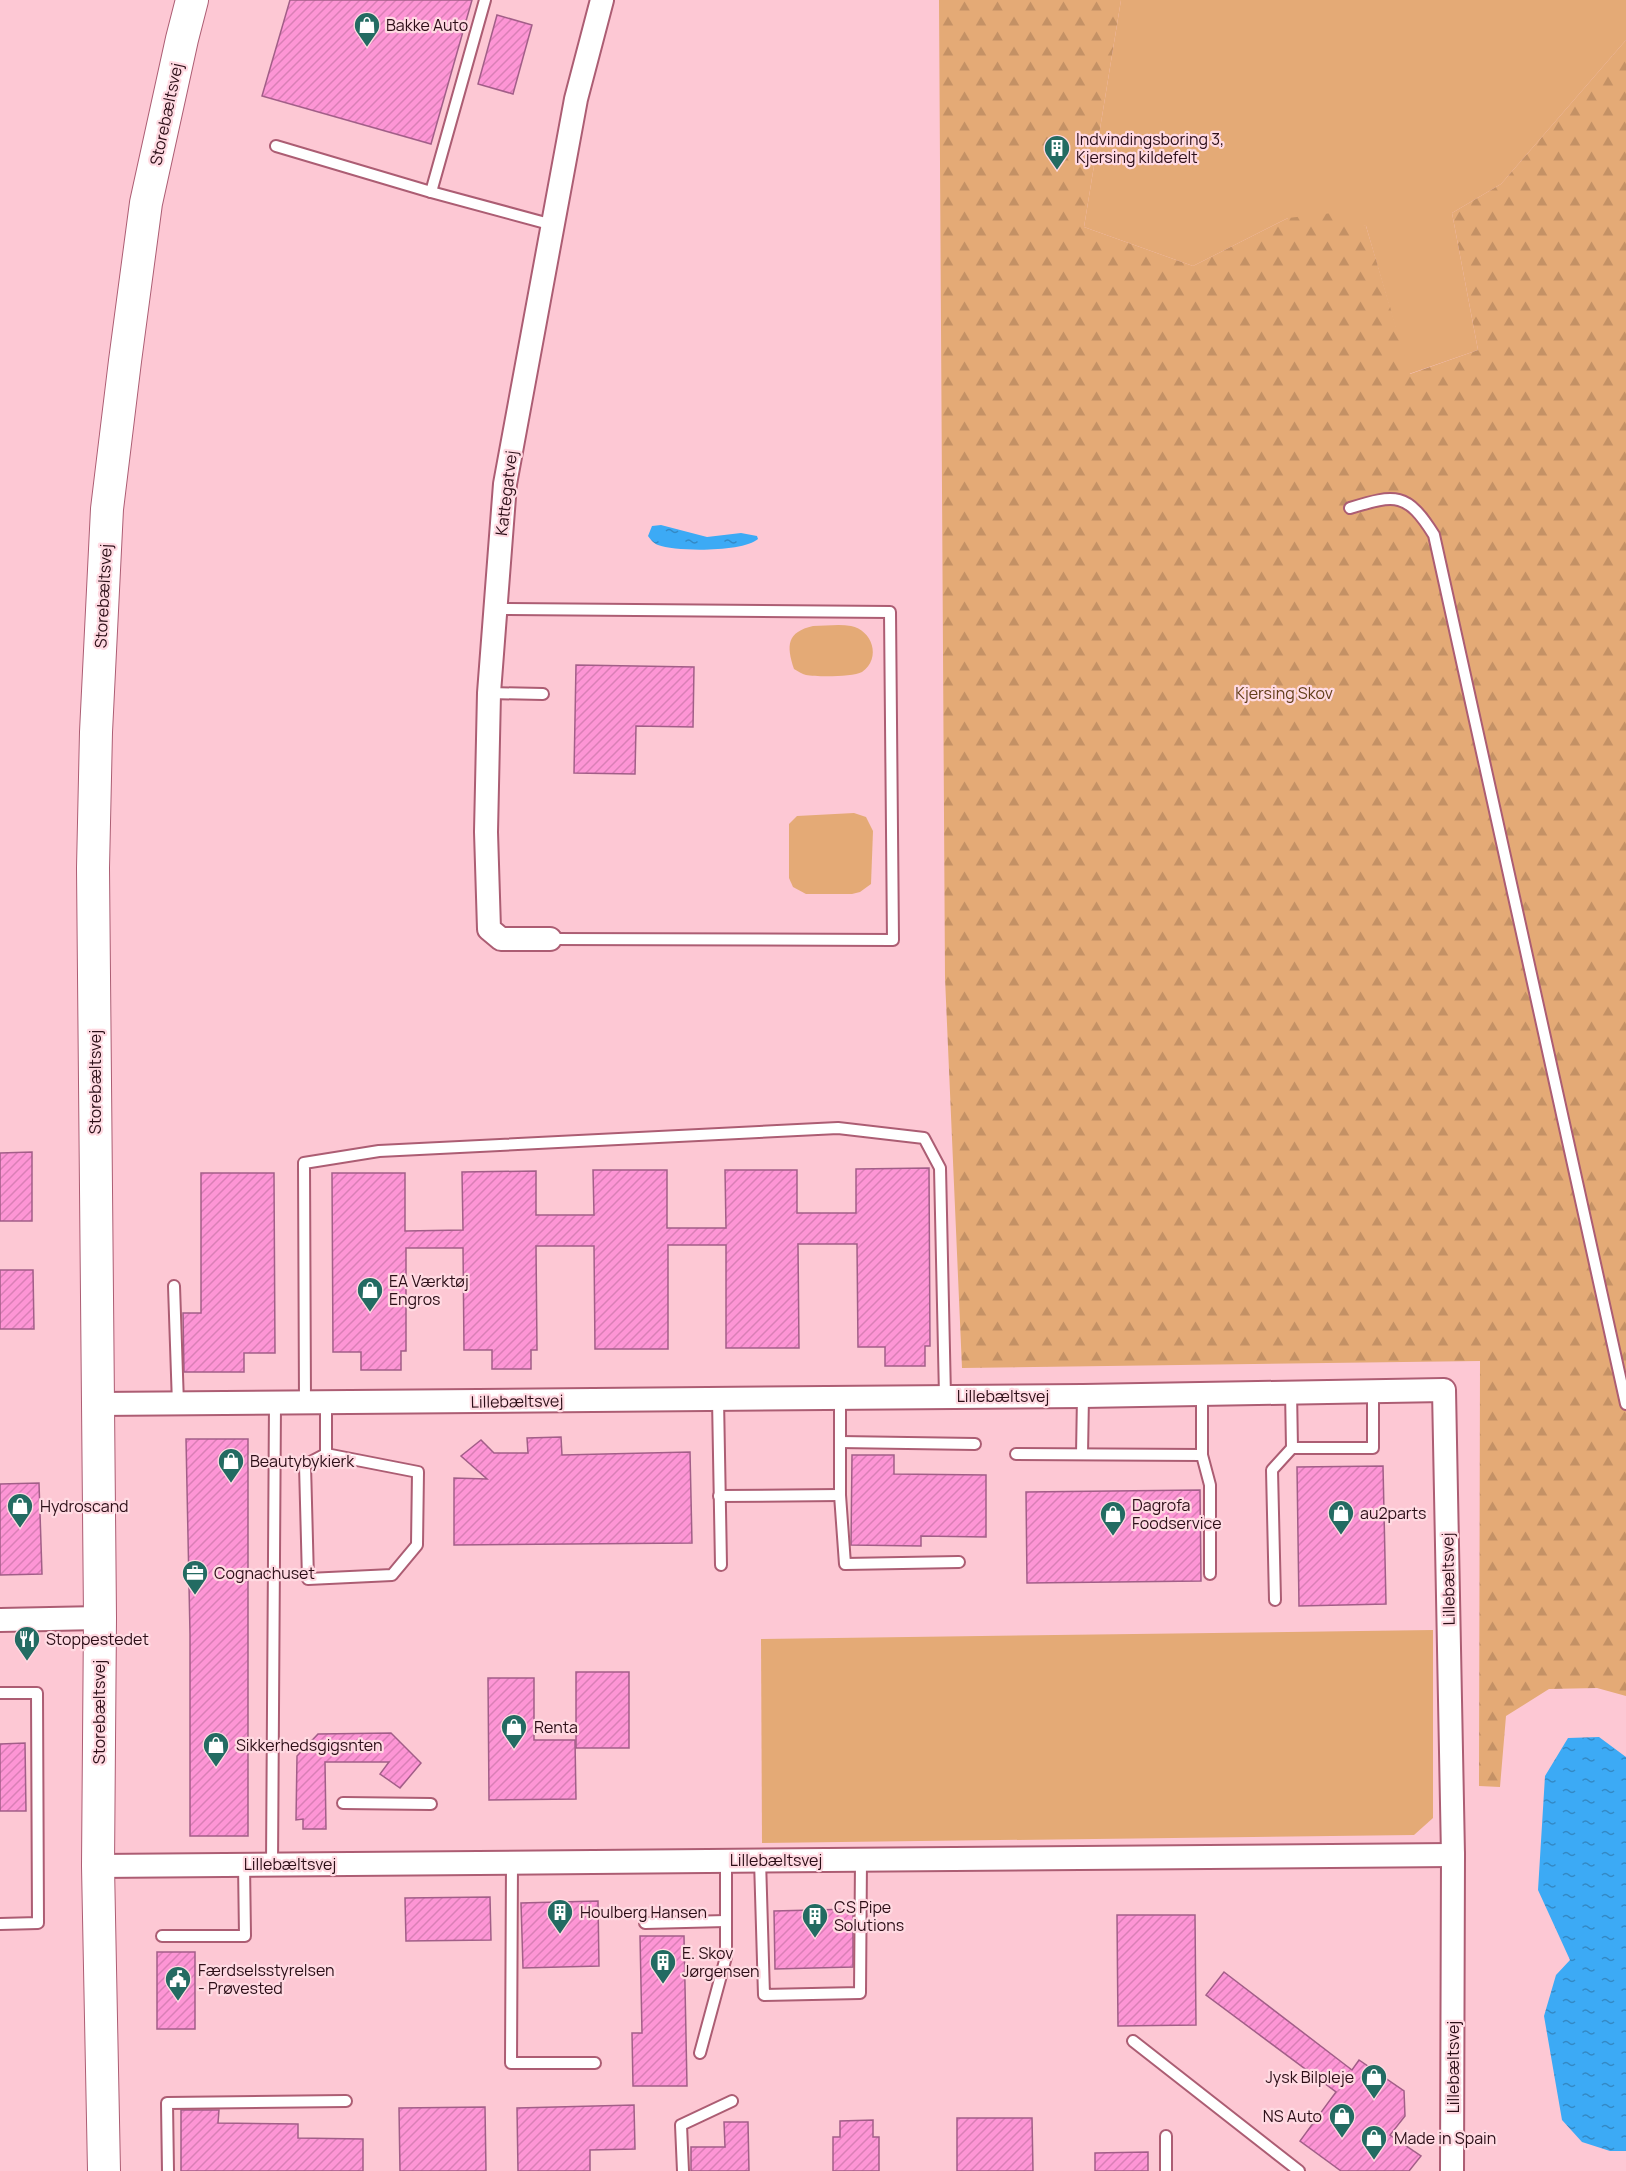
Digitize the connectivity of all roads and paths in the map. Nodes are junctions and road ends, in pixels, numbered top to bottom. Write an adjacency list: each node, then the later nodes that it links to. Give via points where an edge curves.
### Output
1 (192, 0): 22 (street, Storebæltsvej, via 146,203 107,509 93,868)
2 (485, 0): 5 (lane)
3 (602, 0): 6 (street, Kattegatvej, via 576,99)
4 (276, 146): 5 (lane)
5 (431, 192): 6 (lane)
6 (553, 225): 8 (street, Kattegatvej, via 505,484)
7 (1350, 508): 24 (lane, via 1396,499 1420,512 1434,535)
8 (494, 609): 9 (street, Kattegatvej); 11 (lane, via 891,612 893,940)
9 (489, 693): 10 (lane); 11 (street, Kattegatvej, via 489,929 501,939)
10 (543, 694)
11 (550, 939)
12 (174, 1286): 23 (lane)
13 (1291, 1391): 14 (street, Lillebæltsvej); 15 (street, Lillebæltsvej); 27 (lane)
14 (1373, 1392): 27 (lane, via 1373,1448); 43 (street, Lillebæltsvej, via 1444,1390)
15 (1202, 1393): 17 (street, Lillebæltsvej); 31 (lane)
16 (945, 1396): 17 (street, Lillebæltsvej); 18 (street, Lillebæltsvej); 21 (lane, via 940,1168 924,1138 838,1128 379,1151 304,1163)
17 (1083, 1396): 30 (lane)
18 (840, 1398): 19 (street, Lillebæltsvej); 25 (lane)
19 (718, 1399): 21 (street, Lillebæltsvej); 33 (lane)
20 (274, 1403): 21 (street, Lillebæltsvej); 23 (street, Lillebæltsvej); 49 (lane)
21 (315, 1403): 28 (lane)
22 (97, 1404): 23 (street, Lillebæltsvej); 38 (street, Storebæltsvej)
23 (178, 1404)
24 (1626, 1404)
25 (840, 1442): 26 (lane); 32 (lane)
26 (975, 1444)
27 (1292, 1448): 37 (lane, via 1272,1470)
28 (326, 1454): 28 (lane, via 305,1465 308,1579 392,1575 417,1545 418,1472)
29 (1016, 1454): 30 (lane)
30 (1082, 1454): 31 (lane)
31 (1202, 1455): 36 (lane, via 1210,1485)
32 (840, 1495): 33 (lane); 34 (lane, via 845,1564)
33 (719, 1496): 35 (lane)
34 (959, 1562)
35 (721, 1565)
36 (1210, 1574)
37 (1275, 1600)
38 (100, 1618): 39 (street); 50 (street, Storebæltsvej)
39 (0, 1620)
40 (0, 1693): 53 (lane, via 37,1693 38,1900 38,1923)
41 (343, 1803): 42 (lane)
42 (431, 1804)
43 (1453, 1855): 44 (street, Lillebæltsvej); 66 (street, Lillebæltsvej)
44 (861, 1859): 46 (street, Lillebæltsvej); 46 (lane, via 860,1992 764,1995)
45 (726, 1860): 46 (street, Lillebæltsvej); 47 (street, Lillebæltsvej); 51 (lane)
46 (760, 1860)
47 (512, 1862): 49 (street, Lillebæltsvej); 57 (lane, via 511,2063)
48 (244, 1864): 49 (street, Lillebæltsvej); 50 (street, Lillebæltsvej); 54 (lane, via 245,1936)
49 (272, 1864)
50 (98, 1866): 61 (street, Storebæltsvej)
51 (726, 1921): 52 (lane); 56 (lane, via 726,1957)
52 (645, 1923)
53 (0, 1924)
54 (162, 1936)
55 (1133, 2041): 65 (lane)
56 (700, 2053)
57 (595, 2063)
58 (346, 2101): 62 (lane, via 167,2103)
59 (732, 2101): 63 (lane, via 681,2126)
60 (1166, 2136): 64 (lane)
61 (104, 2171)
62 (168, 2171)
63 (683, 2171)
64 (1166, 2171)
65 (1299, 2171)
66 (1452, 2171)

